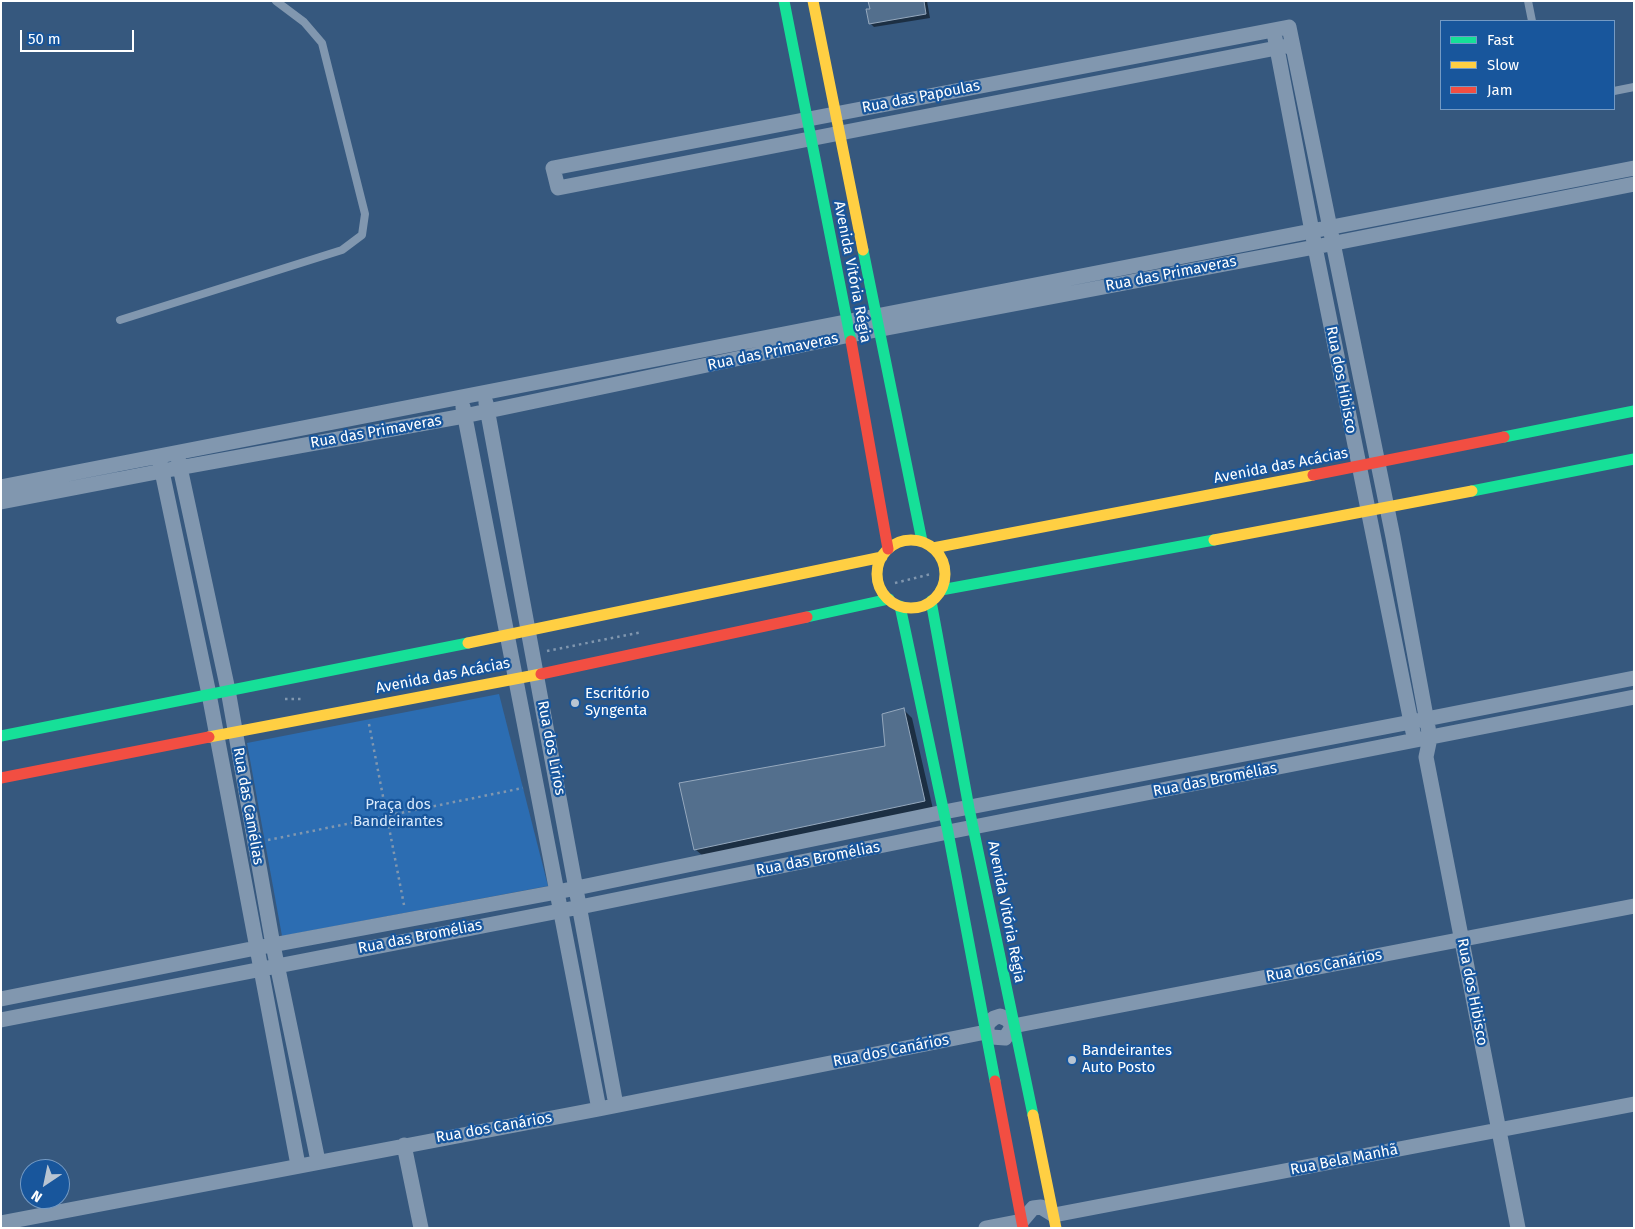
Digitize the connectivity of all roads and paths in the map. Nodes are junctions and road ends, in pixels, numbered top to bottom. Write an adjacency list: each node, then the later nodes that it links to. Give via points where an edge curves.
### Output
1 (276, 1): 21 (lane, via 304,22 322,43 365,214 362,235 342,250)
2 (784, 1): 13 (street, Avenida Vitória Régia)
3 (813, 1): 12 (street, Avenida Vitória Régia)
4 (1528, 1): 5 (lane)
5 (1532, 20)
6 (1289, 27): 7 (street, Rua das Papoulas); 8 (street, Rua dos Hibisco)
7 (1274, 30): 9 (street, Rua dos Hibisco); 12 (street, Rua das Papoulas)
8 (1292, 45): 9 (street, Rua das Papoulas); 19 (street, Rua dos Hibisco)
9 (1277, 47): 14 (street, Rua das Papoulas); 18 (street, Rua dos Hibisco)
10 (1634, 87): 11 (lane)
11 (1615, 91)
12 (836, 113): 13 (street, Rua das Papoulas); 14 (street, Avenida Vitória Régia)
13 (807, 119): 15 (street, Avenida Vitória Régia); 15 (street, Rua das Papoulas, via 553,168 558,188)
14 (840, 132): 15 (street, Rua das Papoulas); 22 (street, Avenida Vitória Régia)
15 (810, 138): 23 (street, Avenida Vitória Régia)
16 (1634, 168): 19 (street, Rua das Primaveras)
17 (1634, 184): 19 (street, Rua das Primaveras)
18 (1312, 231): 19 (street, Rua das Primaveras); 20 (street, Rua dos Hibisco); 22 (street, Rua das Primaveras)
19 (1331, 235): 20 (street, Rua das Primaveras); 32 (street, Rua dos Hibisco)
20 (1315, 247): 22 (street, Rua das Primaveras); 33 (street, Rua dos Hibisco)
21 (120, 320)
22 (878, 322): 23 (street, Rua das Primaveras); 40 (street, Avenida Vitória Régia)
23 (848, 328): 24 (street, Rua das Primaveras); 27 (street, Rua das Primaveras); 42 (street, Avenida Vitória Régia)
24 (484, 392): 25 (street, Rua das Primaveras); 27 (street, Rua dos Lírios)
25 (460, 396): 28 (street, Rua dos Lírios); 29 (street, Rua das Primaveras)
26 (1634, 411): 32 (street, Avenida das Acácias)
27 (488, 412): 28 (street, Rua das Primaveras); 47 (street, Rua dos Lírios)
28 (464, 416): 34 (street, Rua das Primaveras); 48 (street, Rua dos Lírios)
29 (176, 452): 30 (street, Rua das Primaveras); 34 (street, Rua das Camélias)
30 (158, 455): 35 (street, Rua das Camélias); 36 (street, Rua das Primaveras)
31 (1634, 459): 38 (street)
32 (1377, 462): 33 (street, Avenida das Acácias); 38 (street, Rua dos Hibisco)
33 (1358, 466): 39 (street, Rua dos Hibisco); 41 (street, Avenida das Acácias)
34 (180, 468): 35 (street, Rua das Primaveras); 52 (street, Rua das Camélias)
35 (162, 471): 37 (street, Rua das Primaveras); 53 (street, Rua das Camélias)
36 (1, 487)
37 (1, 502)
38 (1386, 508): 39 (street); 56 (street, Rua dos Hibisco)
39 (1369, 511): 43 (street); 57 (street, Rua dos Hibisco)
40 (922, 541): 41 (street); 42 (street, via 898,543)
41 (933, 548): 43 (street, via 945,571)
42 (885, 553): 44 (street, via 878,567 878,578 879,586); 47 (street, Avenida das Acácias)
43 (941, 590): 45 (street)
44 (889, 599): 46 (street); 49 (street, Avenida das Acácias)
45 (931, 602): 46 (street, via 911,608); 66 (street, Avenida Vitória Régia)
46 (900, 606): 67 (street)
47 (529, 631): 48 (street, Avenida das Acácias); 49 (street, Rua dos Lírios)
48 (507, 635): 50 (street, Rua dos Lírios); 52 (street, Avenida das Acácias)
49 (537, 675): 50 (street, Avenida das Acácias); 72 (street, Rua dos Lírios)
50 (515, 678): 55 (street, Avenida das Acácias); 65 (street, Rua dos Lírios)
51 (1634, 678): 56 (street, Rua das Bromélias)
52 (228, 690): 53 (street, Avenida das Acácias); 58 (street, Rua das Camélias)
53 (209, 694): 59 (street, Avenida das Acácias); 60 (street, Rua das Camélias)
54 (1634, 697): 61 (street, Rua das Bromélias)
55 (366, 706): 58 (street, Avenida das Acácias); 68 (path)
56 (1426, 719): 57 (street, Rua das Bromélias); 61 (street, Rua dos Hibisco)
57 (1411, 722): 62 (street, Rua dos Hibisco); 66 (street, Rua das Bromélias)
58 (235, 732): 60 (street, Avenida das Acácias); 71 (street, Rua das Camélias)
59 (1, 736)
60 (217, 736): 64 (street, Avenida das Acácias); 80 (street, Rua das Camélias)
61 (1430, 738): 62 (street, Rua das Bromélias); 63 (street, Rua dos Hibisco)
62 (1414, 741): 63 (street, Rua dos Hibisco); 69 (street, Rua das Bromélias)
63 (1426, 757): 78 (street, Rua dos Hibisco)
64 (1, 778)
65 (536, 785): 68 (path); 73 (street, Rua dos Lírios)
66 (969, 808): 67 (street, Rua das Bromélias); 69 (street, Avenida Vitória Régia)
67 (944, 812): 70 (street); 72 (street, Rua das Bromélias)
68 (387, 815): 71 (path); 77 (path)
69 (974, 828): 70 (street, Rua das Bromélias); 85 (street, Avenida Vitória Régia)
70 (948, 832): 75 (street, Rua das Bromélias); 86 (street)
71 (255, 842): 79 (street, Rua das Camélias)
72 (577, 888): 73 (street, Rua das Bromélias); 75 (street, Rua dos Lírios)
73 (557, 892): 76 (street, Rua dos Lírios); 77 (street, Rua das Bromélias)
74 (1634, 906): 78 (street, Rua dos Canários)
75 (580, 907): 76 (street, Rua das Bromélias); 88 (street, Rua dos Lírios)
76 (560, 910): 81 (street, Rua das Bromélias); 89 (street, Rua dos Lírios)
77 (406, 919): 79 (street, Rua das Bromélias)
78 (1462, 940): 85 (street, Rua dos Canários); 90 (street, Rua dos Hibisco)
79 (273, 945): 80 (street, Rua das Bromélias); 81 (street, Rua das Camélias)
80 (256, 948): 82 (street, Rua das Camélias); 83 (street, Rua das Bromélias)
81 (277, 965): 82 (street, Rua das Bromélias); 92 (street, Rua das Camélias)
82 (260, 968): 84 (street, Rua das Bromélias); 93 (street, Rua das Camélias)
83 (1, 999)
84 (1, 1020)
85 (1013, 1026): 86 (street, via 1000,1016 988,1023); 95 (street, Avenida Vitória Régia)
86 (986, 1032): 88 (street, Rua dos Canários); 96 (street)
87 (1634, 1104): 90 (street, Rua Bela Manhã)
88 (616, 1105): 89 (street, Rua dos Canários)
89 (599, 1109): 91 (street, Rua dos Canários)
90 (1499, 1130): 95 (street, Rua Bela Manhã); 99 (street, Rua dos Hibisco)
91 (404, 1145): 92 (street, Rua dos Canários); 97 (street)
92 (318, 1161): 93 (street, Rua dos Canários)
93 (298, 1165): 94 (street, Rua dos Canários)
94 (1, 1223)
95 (1052, 1224): 96 (street, via 1041,1207 1033,1208)
96 (1025, 1225): 98 (street)
97 (420, 1228)
98 (986, 1228)
99 (1518, 1228)

